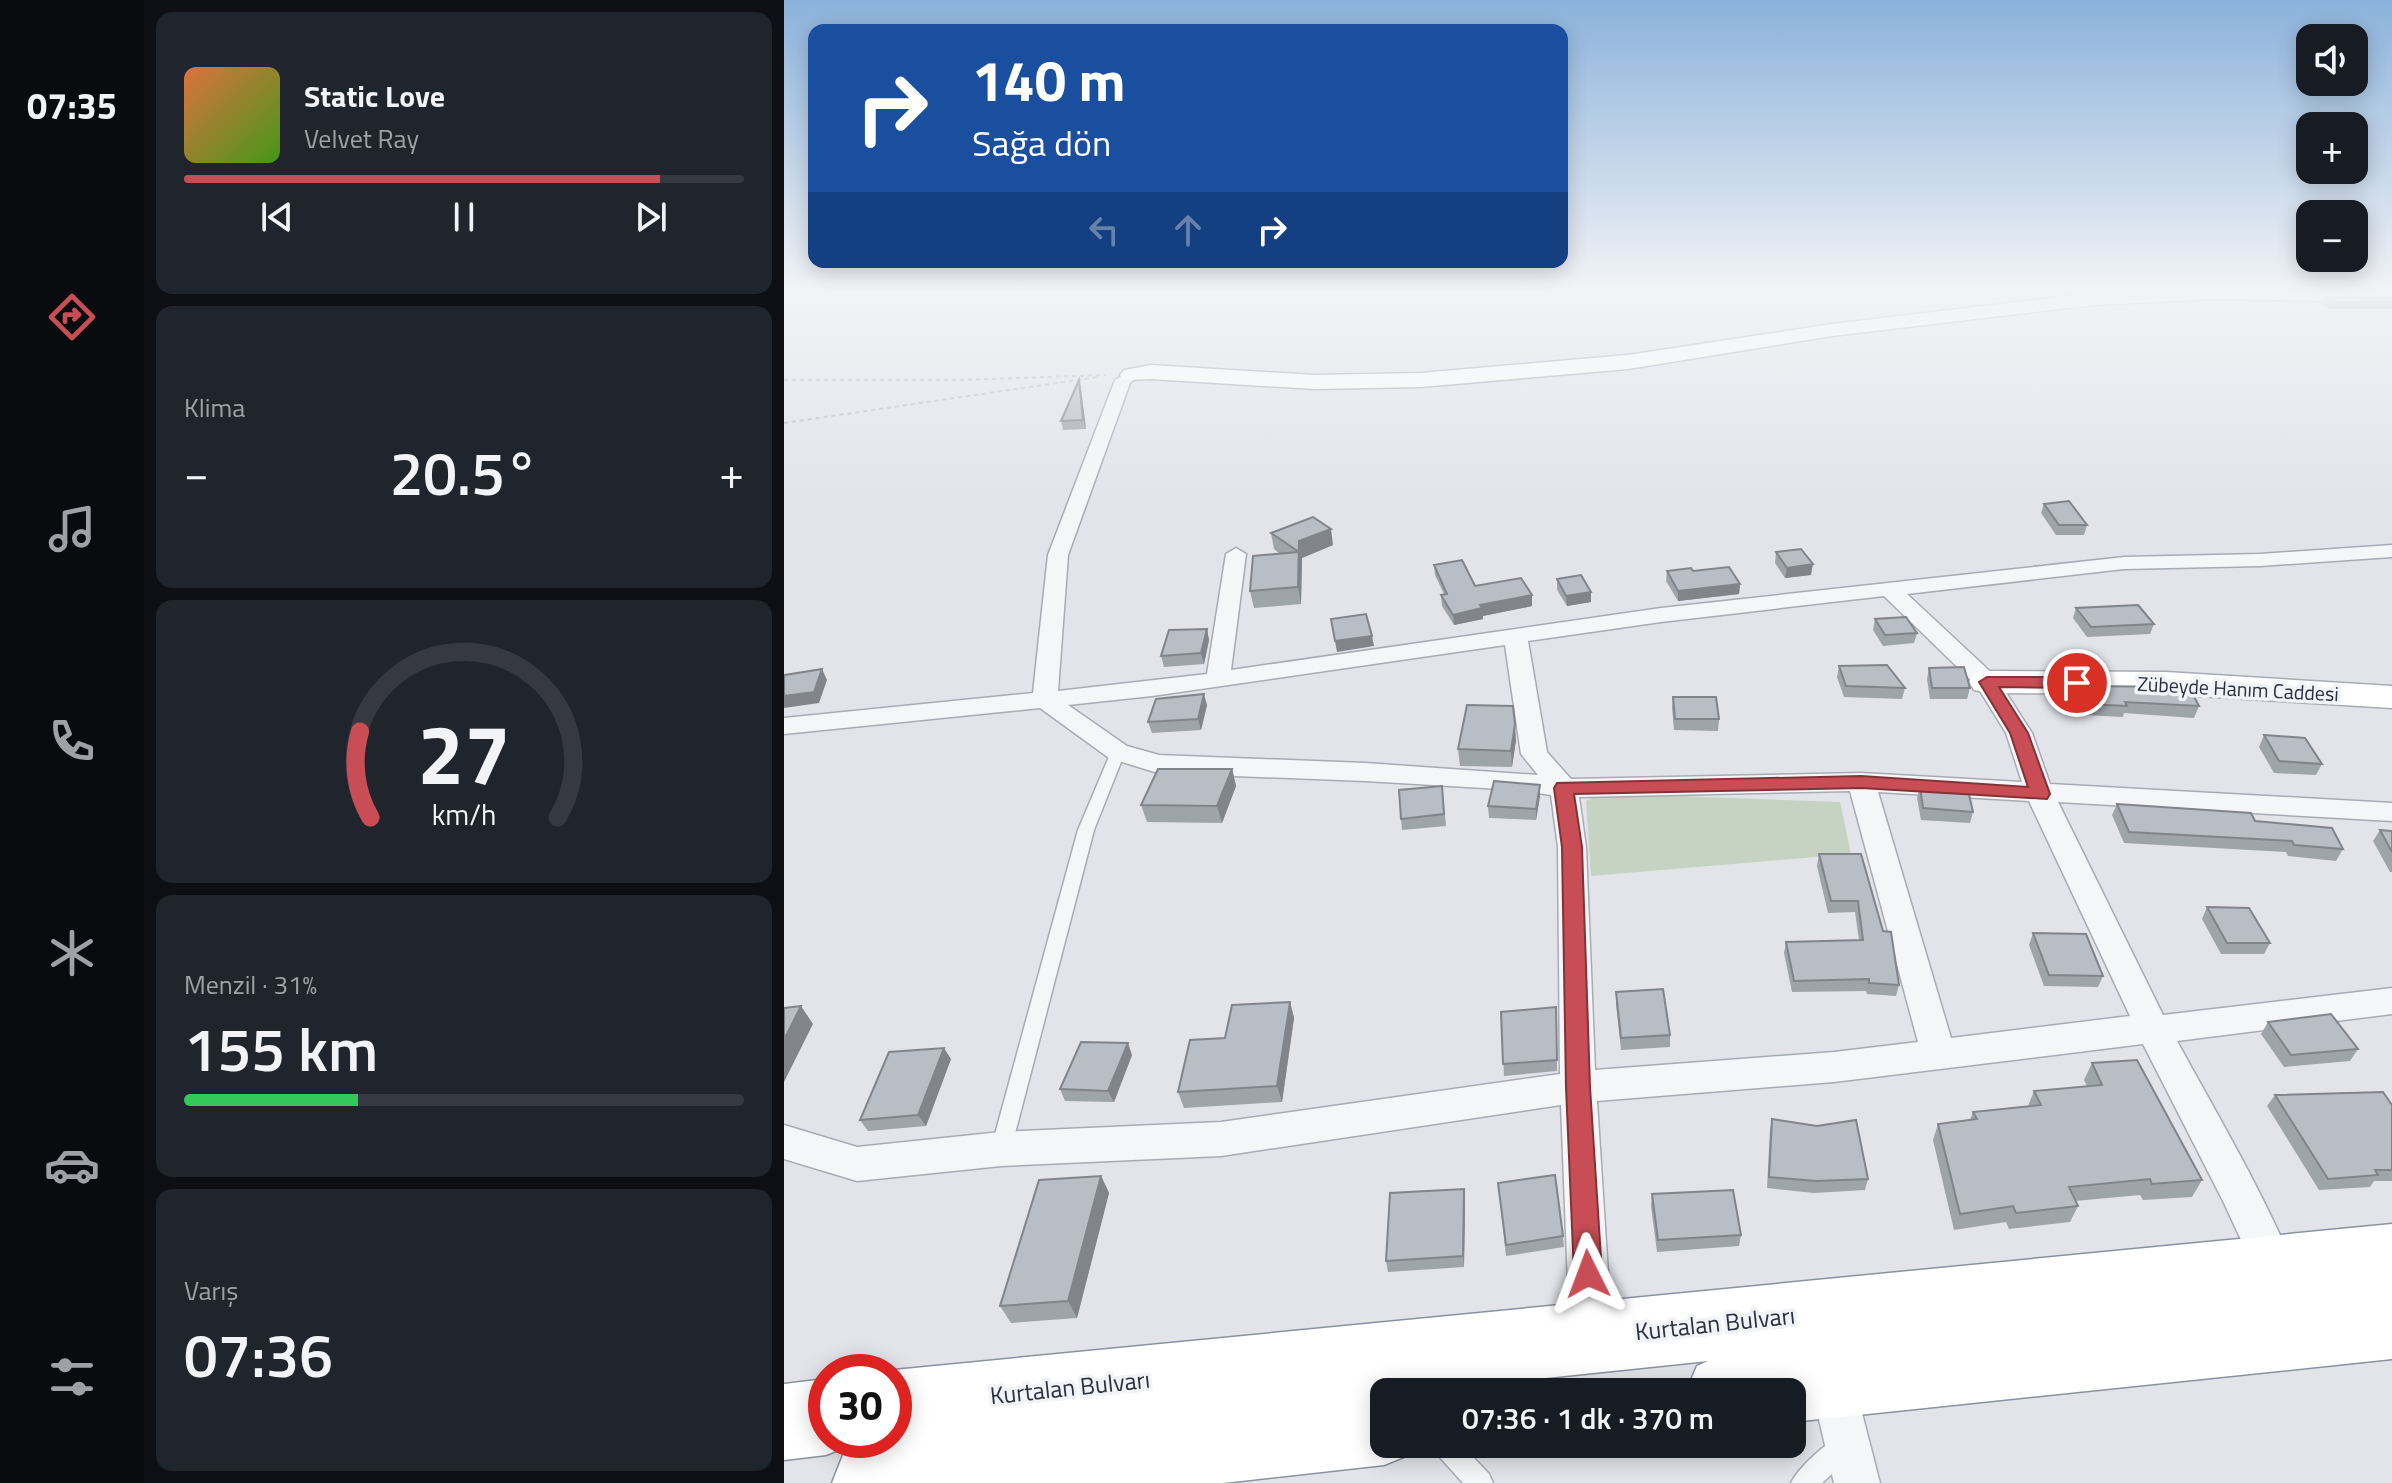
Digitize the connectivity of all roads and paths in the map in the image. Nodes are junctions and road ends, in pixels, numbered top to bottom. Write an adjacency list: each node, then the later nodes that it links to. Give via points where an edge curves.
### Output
1 (1633, 361): 3 (street, via 1343,382)
2 (1104, 375): 3 (path); 4 (path); 5 (path)
3 (1132, 375): 13 (street, via 1123,380 1058,555)
4 (784, 380)
5 (784, 423)
6 (2392, 551): 8 (street, via 2124,563)
7 (1236, 554): 10 (street)
8 (1889, 589): 9 (street); 11 (street)
9 (1515, 635): 10 (street); 17 (street, via 1534,754)
10 (1218, 679): 13 (street)
11 (1987, 682): 12 (street, Zübeyde Hanım Caddesi, via 2166,683); 18 (street, via 2019,733)
12 (2392, 697)
13 (1045, 700): 14 (street); 15 (street)
14 (784, 726)
15 (1118, 752): 17 (street, via 1158,764 1518,781); 25 (lane, via 1086,830)
16 (1861, 782): 17 (street); 18 (street); 22 (street)
17 (1564, 788): 23 (street, via 1572,847)
18 (2040, 794): 19 (street); 21 (street)
19 (2392, 812)
20 (2392, 1001): 21 (street)
21 (2153, 1030): 22 (street); 27 (street)
22 (1939, 1054): 23 (street)
23 (1578, 1087): 25 (street, via 1221,1139); 29 (street)
24 (784, 1142): 25 (street, via 857,1164)
25 (1001, 1149)
26 (2392, 1257): 27 (highway, Kurtalan Bulvarı)
27 (2275, 1269): 29 (highway, Kurtalan Bulvarı)
28 (2392, 1323): 35 (highway)
29 (1591, 1336): 30 (highway, Kurtalan Bulvarı)
30 (912, 1406)
31 (808, 1419): 32 (highway)
32 (784, 1422)
33 (1806, 1422): 35 (highway)
34 (1370, 1429): 37 (highway)
35 (1845, 1436): 39 (lane)
36 (1458, 1458): 38 (lane)
37 (871, 1483)
38 (1480, 1483)
39 (1804, 1483)

